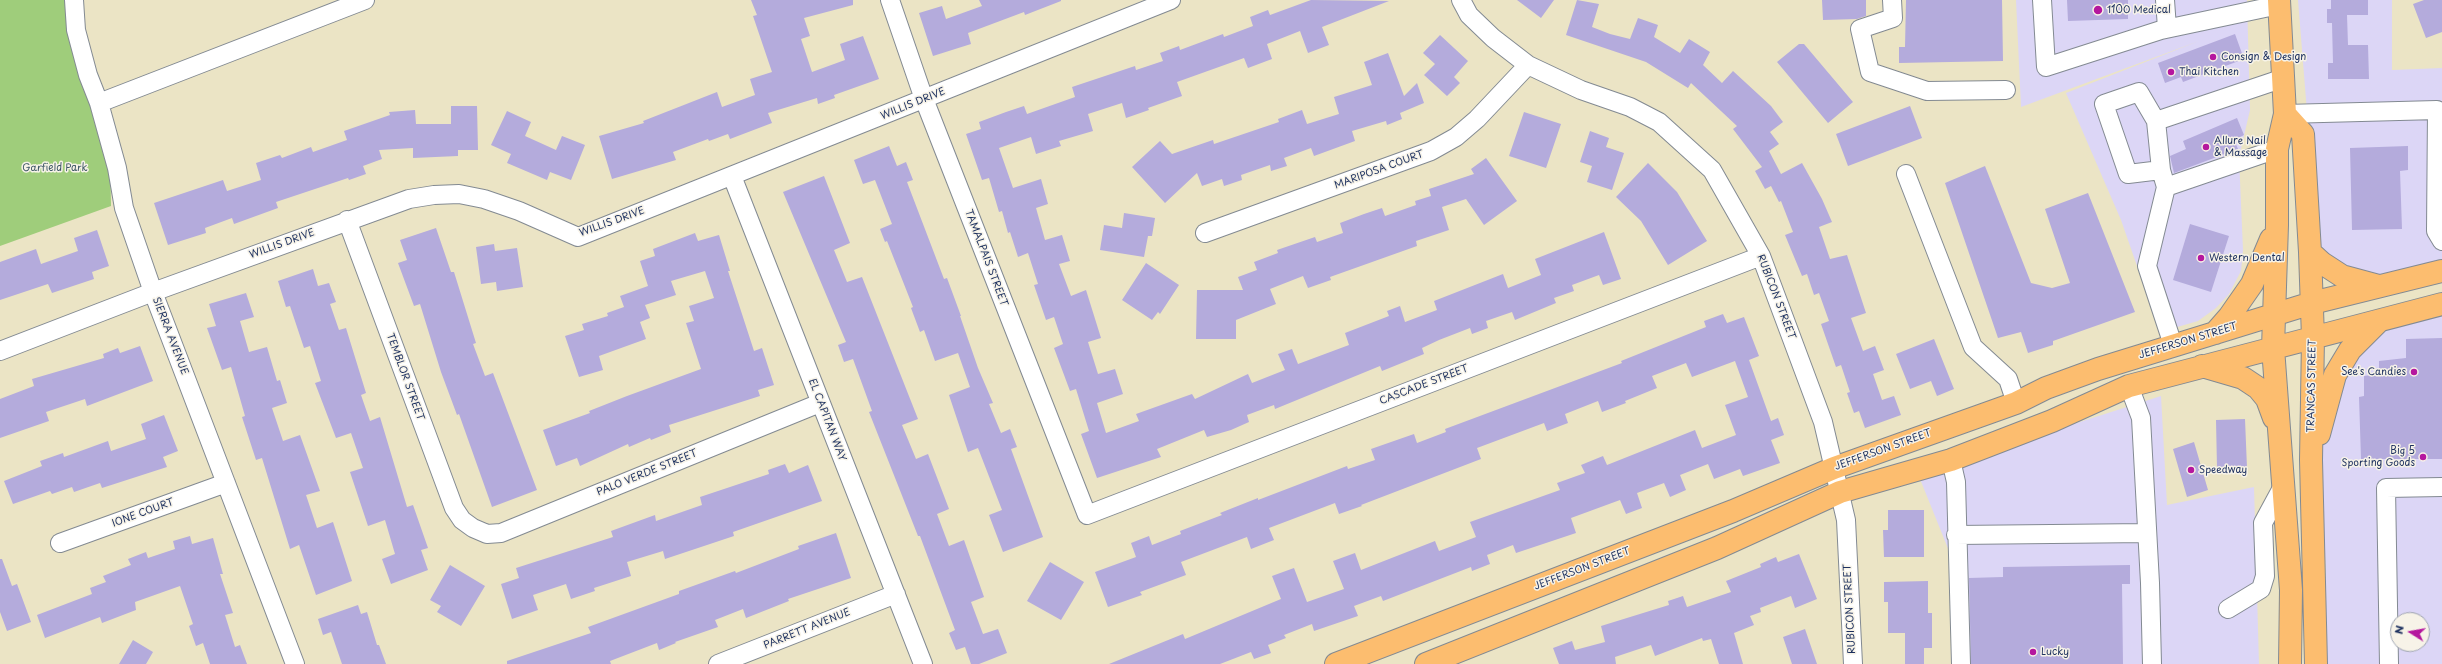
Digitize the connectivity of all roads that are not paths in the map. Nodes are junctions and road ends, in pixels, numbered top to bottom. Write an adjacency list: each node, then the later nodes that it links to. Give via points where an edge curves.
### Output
1 (74, 0): 15 (street, SIERRA AVENUE, via 76,30 88,75)
2 (365, 0): 15 (street)
3 (890, 0): 14 (street, TAMALPAIS STREET)
4 (1171, 0): 14 (street, WILLIS DRIVE)
5 (1462, 0): 11 (street, RUBICON STREET, via 1469,15 1493,38)
6 (1892, 0): 13 (street, via 1893,18 1860,29 1870,72 1927,91)
7 (2042, 0): 10 (street, via 2046,67)
8 (2164, 0): 10 (street)
9 (2279, 2): 10 (street); 12 (main road)
10 (2167, 28)
11 (1528, 65): 26 (street, MARIPOSA COURT, via 1477,119 1456,137 1431,151); 29 (street, RUBICON STREET, via 1581,90 1630,106 1659,122 1712,170)
12 (2284, 78): 17 (main road); 18 (street)
13 (2006, 90)
14 (924, 99): 22 (street, WILLIS DRIVE); 54 (street, TAMALPAIS STREET)
15 (99, 103): 32 (street, SIERRA AVENUE, via 117,168 124,208)
16 (2439, 110): 17 (street); 27 (street, via 2436,231)
17 (2285, 114): 19 (main road); 28 (main road, TRANCAS STREET, via 2303,134)
18 (2156, 121): 20 (street); 20 (street, via 2139,92 2104,104 2128,174)
19 (2277, 149): 23 (street); 25 (main road)
20 (2161, 170): 23 (street)
21 (1906, 174): 44 (street, via 1973,348 2008,379)
22 (732, 176): 24 (street, WILLIS DRIVE, via 578,237 520,211 459,194 409,199); 45 (street, EL CAPITAN WAY)
23 (2166, 187): 39 (street, via 2147,266)
24 (347, 220): 32 (street, WILLIS DRIVE); 55 (street, TEMBLOR STREET, via 454,508 462,520)
25 (2277, 225): 35 (main road); 37 (main road, via 2252,284)
26 (1205, 234)
27 (2442, 241)
28 (2310, 252): 31 (main road, via 2322,264 2342,276); 33 (main road, TRANCAS STREET)
29 (1761, 256): 49 (street, RUBICON STREET, via 1823,422); 54 (street, CASCADE STREET)
30 (2442, 271): 31 (main road, JEFFERSON STREET)
31 (2380, 286): 33 (main road, JEFFERSON STREET)
32 (153, 292): 41 (street, WILLIS DRIVE); 50 (street, SIERRA AVENUE)
33 (2312, 303): 35 (main road, JEFFERSON STREET); 38 (main road, TRANCAS STREET)
34 (2442, 304): 36 (main road)
35 (2273, 315): 37 (main road, JEFFERSON STREET); 40 (main road)
36 (2380, 321): 38 (main road); 48 (main road, via 2350,350 2335,375)
37 (2215, 333): 39 (main road, JEFFERSON STREET)
38 (2313, 338): 40 (main road); 48 (main road, TRANCAS STREET)
39 (2172, 345): 44 (main road, JEFFERSON STREET, via 2046,388)
40 (2273, 348): 42 (main road); 46 (main road)
41 (0, 351)
42 (2201, 366): 43 (main road); 46 (main road, via 2244,378 2258,388 2267,400)
43 (2129, 386): 47 (main road, via 2052,421); 56 (street, via 2140,418)
44 (2016, 402): 49 (main road, JEFFERSON STREET)
45 (820, 403): 55 (street, PALO VERDE STREET, via 501,533 487,534); 60 (street, EL CAPITAN WAY)
46 (2280, 433): 51 (main road)
47 (1950, 460): 53 (main road); 57 (street, via 1956,482)
48 (2311, 460): 72 (main road, TRANCAS STREET)
49 (1834, 468): 53 (street, RUBICON STREET); 65 (main road, JEFFERSON STREET, via 1733,511)
50 (226, 483): 58 (street, IONE COURT); 62 (street, SIERRA AVENUE)
51 (2284, 486): 59 (main road); 61 (street, via 2263,523 2265,576 2261,589)
52 (2442, 487): 73 (street, via 2386,488)
53 (1840, 492): 66 (main road, via 1717,548); 67 (street, RUBICON STREET, via 1846,520)
54 (1086, 515)
55 (473, 528)
56 (2147, 533): 57 (street); 69 (street)
57 (1956, 535): 68 (street)
58 (60, 543)
59 (2290, 590): 70 (main road); 71 (main road, via 2301,598)
60 (896, 594): 63 (street, PARRETT AVENUE); 64 (street, EL CAPITAN WAY)
61 (2228, 609)
62 (295, 664)
63 (718, 664)
64 (923, 664)
65 (1336, 664)
66 (1426, 664)
67 (1853, 664)
68 (1961, 664)
69 (2152, 664)
70 (2290, 664)
71 (2304, 664)
72 (2316, 664)
73 (2389, 664)

